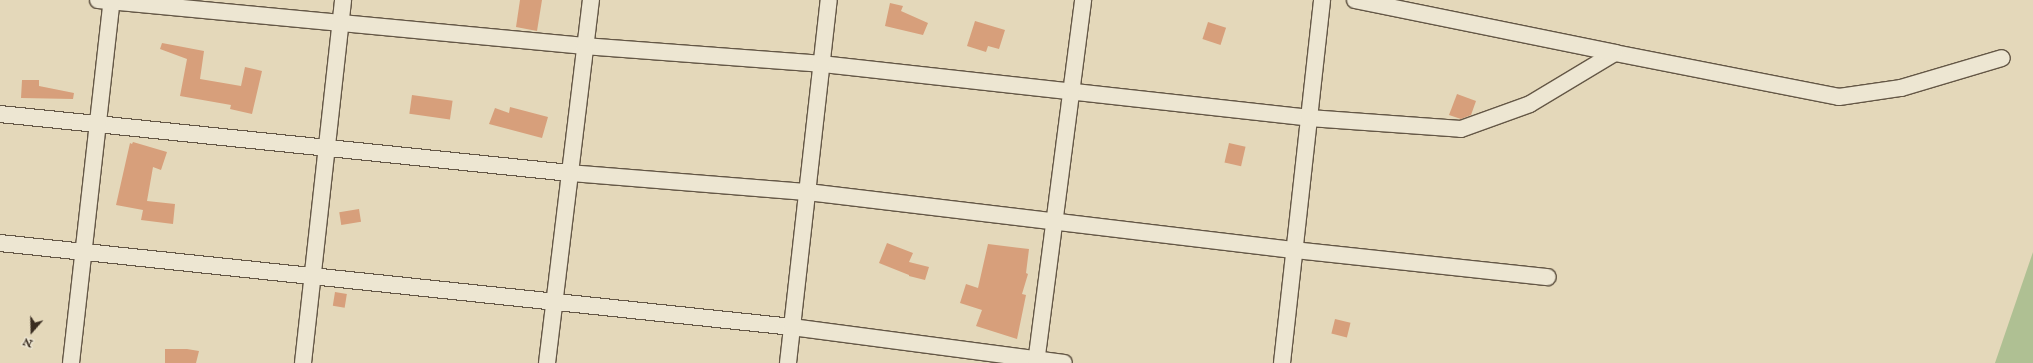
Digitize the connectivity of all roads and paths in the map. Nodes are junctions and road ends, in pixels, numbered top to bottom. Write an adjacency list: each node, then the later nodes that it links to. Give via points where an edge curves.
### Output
1 (343, 0): 8 (street)
2 (591, 0): 9 (street)
3 (829, 0): 12 (street)
4 (1084, 0): 13 (street)
5 (1322, 0): 15 (street)
6 (1355, 0): 10 (street)
7 (107, 1): 8 (street); 16 (street)
8 (340, 24): 9 (street); 17 (street)
9 (585, 46): 12 (street); 18 (street)
10 (1615, 53): 11 (street, via 1839,97 1901,88); 15 (street, via 1530,104 1461,129)
11 (2002, 58)
12 (822, 64): 13 (street); 19 (street)
13 (1072, 92): 15 (street); 20 (street)
14 (0, 114): 16 (street)
15 (1309, 118): 22 (street)
16 (98, 125): 17 (street); 23 (street)
17 (327, 147): 18 (street); 25 (street)
18 (570, 173): 19 (street); 26 (street)
19 (808, 192): 20 (street); 27 (street)
20 (1055, 222): 22 (street); 28 (street)
21 (0, 243): 23 (street)
22 (1294, 250): 24 (street); 34 (street)
23 (83, 251): 25 (street); 29 (street)
24 (1548, 276)
25 (313, 277): 26 (street); 30 (street)
26 (554, 301): 27 (street); 31 (street)
27 (792, 327): 28 (street); 32 (street)
28 (1037, 361): 33 (street)
29 (71, 363)
30 (303, 363)
31 (547, 363)
32 (788, 363)
33 (1064, 363)
34 (1282, 363)

